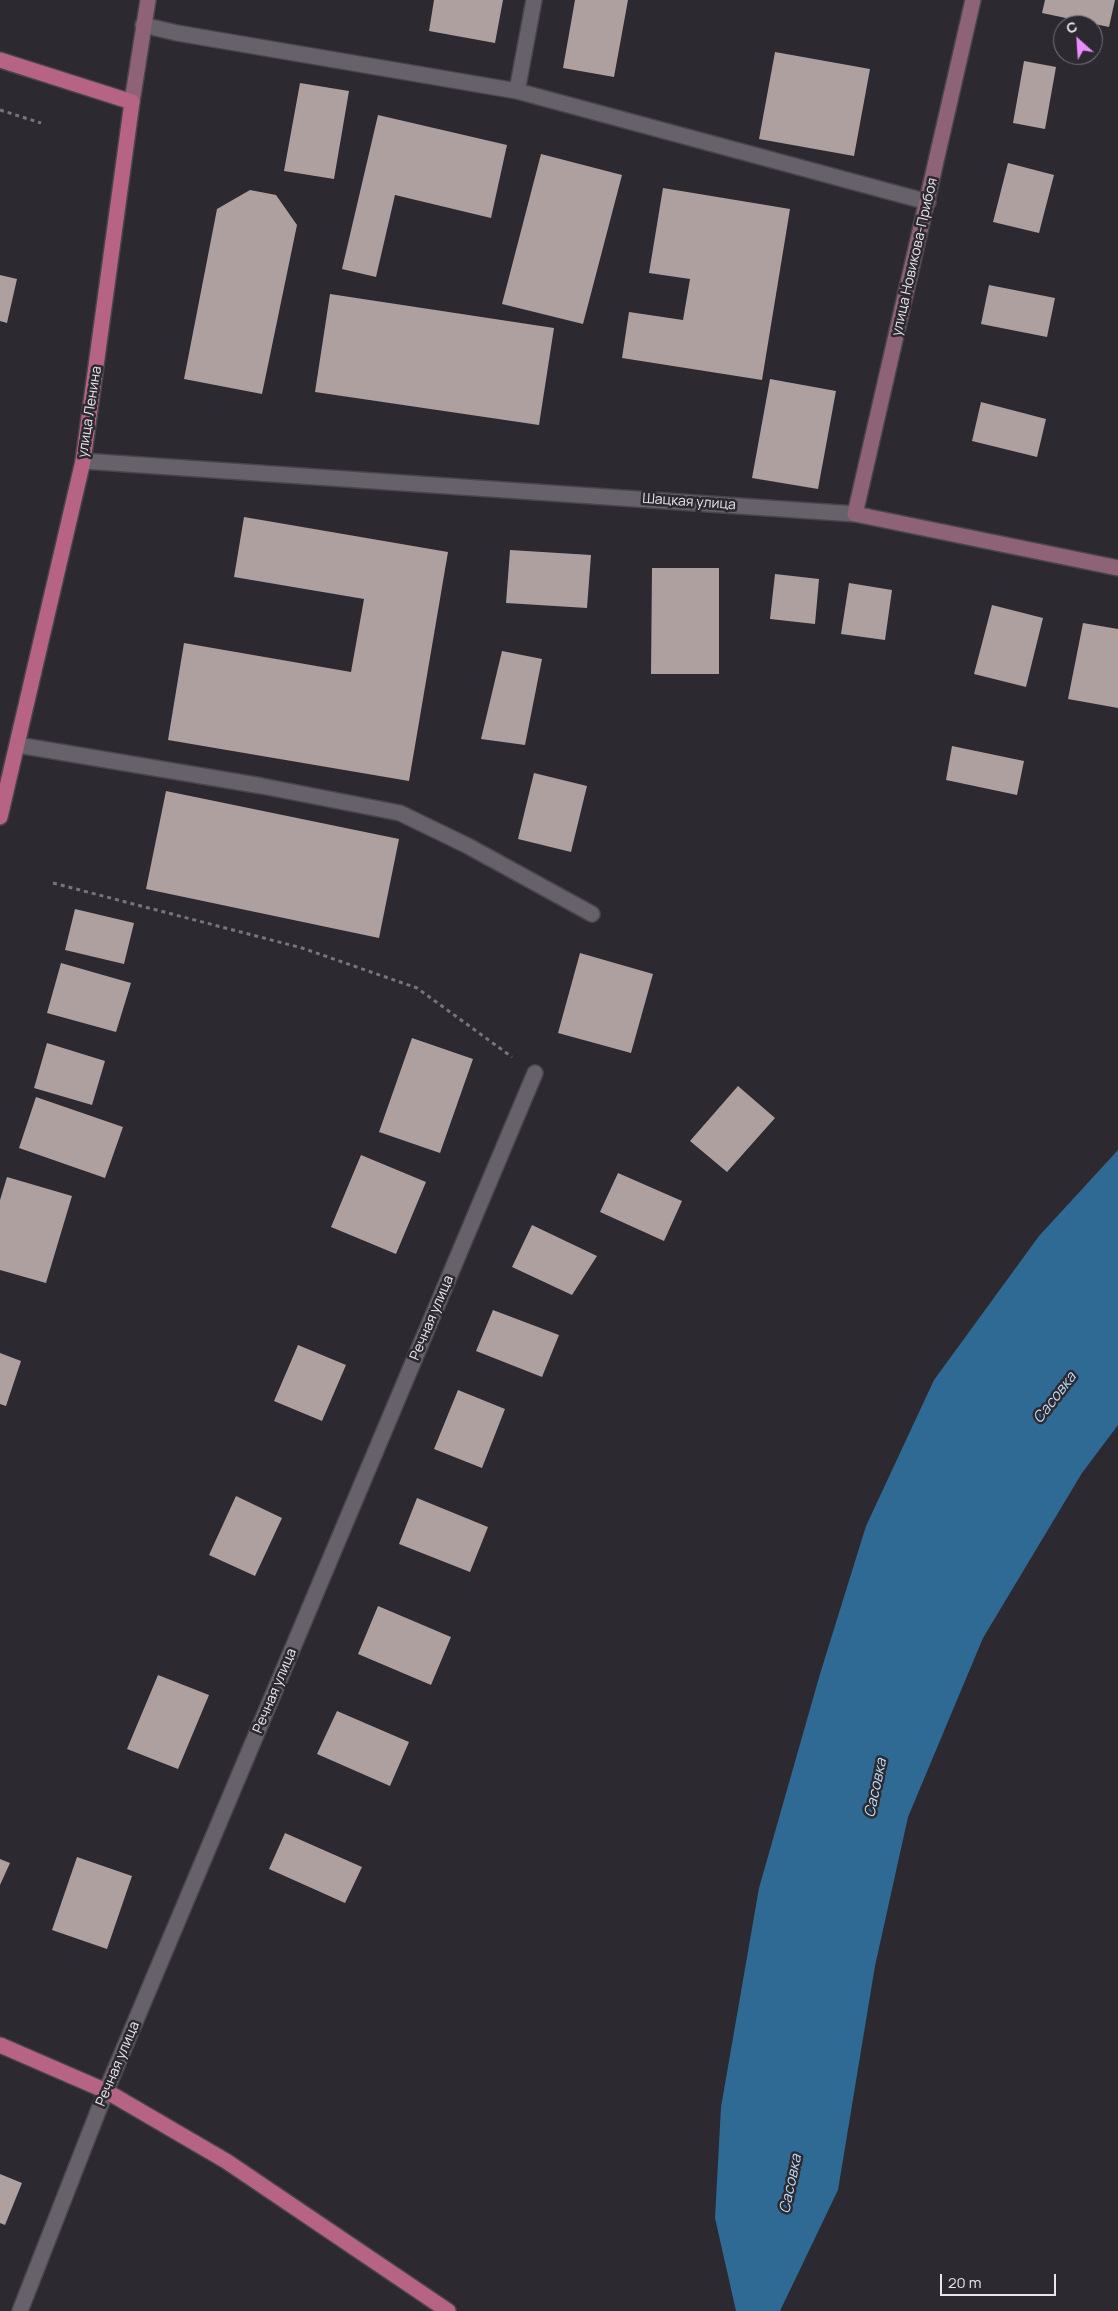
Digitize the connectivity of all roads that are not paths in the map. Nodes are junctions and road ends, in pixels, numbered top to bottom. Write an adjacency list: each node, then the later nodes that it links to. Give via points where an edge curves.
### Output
1 (148, 0): 4 (street, улица Ленина)
2 (534, 0): 6 (street)
3 (973, 0): 8 (street, улица Новикова-Прибоя)
4 (144, 25): 6 (street); 7 (street, улица Ленина)
5 (0, 60): 7 (main road)
6 (517, 91): 8 (street)
7 (132, 102): 9 (main road, улица Ленина)
8 (928, 202): 10 (street, улица Новикова-Прибоя)
9 (83, 461): 10 (street, Шацкая улица); 12 (main road, улица Ленина)
10 (855, 514): 11 (street, Шацкая улица)
11 (1118, 568)
12 (18, 745): 13 (main road, улица Ленина); 14 (street, via 400,813)
13 (0, 817)
14 (592, 914)
15 (535, 1073): 17 (street, Речная улица)
16 (0, 2044): 17 (main road)
17 (106, 2091): 18 (street, Речная улица); 19 (main road, via 226,2161)
18 (20, 2311)
19 (448, 2311)

